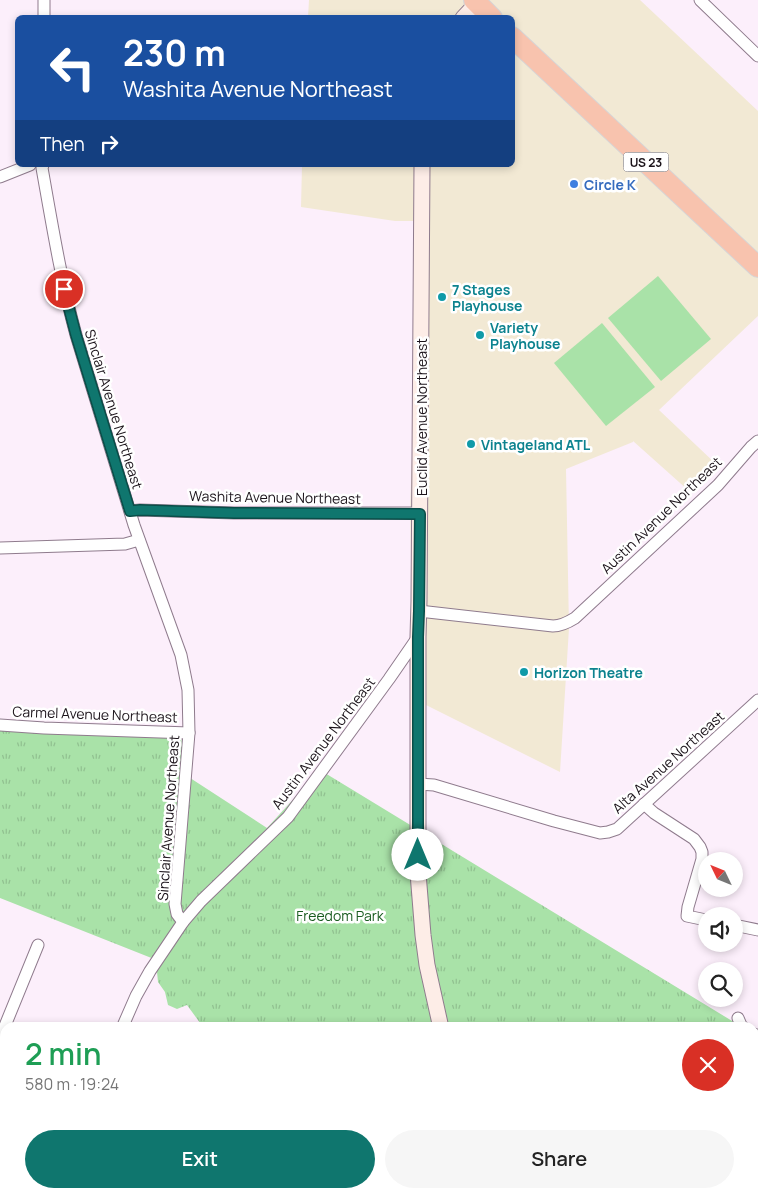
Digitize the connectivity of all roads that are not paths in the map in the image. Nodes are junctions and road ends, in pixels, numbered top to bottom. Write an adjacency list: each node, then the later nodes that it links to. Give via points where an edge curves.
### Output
1 (44, 0): 4 (street)
2 (700, 0): 7 (street)
3 (474, 5): 5 (highway)
4 (44, 15)
5 (488, 15)
6 (515, 39): 12 (highway, US 23)
7 (758, 56)
8 (25, 167): 11 (street)
9 (42, 167): 15 (street, Sinclair Avenue Northeast, via 67,304)
10 (422, 167): 16 (street, Euclid Avenue Northeast)
11 (0, 177)
12 (758, 268)
13 (758, 434): 14 (street, Austin Avenue Northeast)
14 (755, 444): 19 (street, Austin Avenue Northeast, via 718,485 568,623 553,626)
15 (130, 511): 16 (street, Washita Avenue Northeast); 17 (street, Sinclair Avenue Northeast)
16 (420, 514): 19 (street, Euclid Avenue Northeast)
17 (139, 540): 18 (street, via 125,544); 23 (street, Sinclair Avenue Northeast, via 181,655 188,690)
18 (0, 548)
19 (419, 611): 20 (street, Euclid Avenue Northeast)
20 (418, 637): 24 (street, Euclid Avenue Northeast); 27 (street, Austin Avenue Northeast, via 288,817)
21 (758, 700): 25 (street, Alta Avenue Northeast)
22 (0, 725): 23 (street, Carmel Avenue Northeast)
23 (189, 732): 27 (street, Sinclair Avenue Northeast, via 175,904)
24 (418, 784): 25 (street, Alta Avenue Northeast, via 434,785 600,833 617,829); 33 (street, Euclid Avenue Northeast, via 418,873 423,935)
25 (644, 804): 26 (street, via 694,839 700,847 702,859 687,916)
26 (698, 918)
27 (183, 922): 32 (street, Austin Avenue Northeast, via 150,971)
28 (743, 927): 29 (street)
29 (758, 930)
30 (38, 945): 31 (street)
31 (7, 1022)
32 (125, 1022)
33 (440, 1022)

